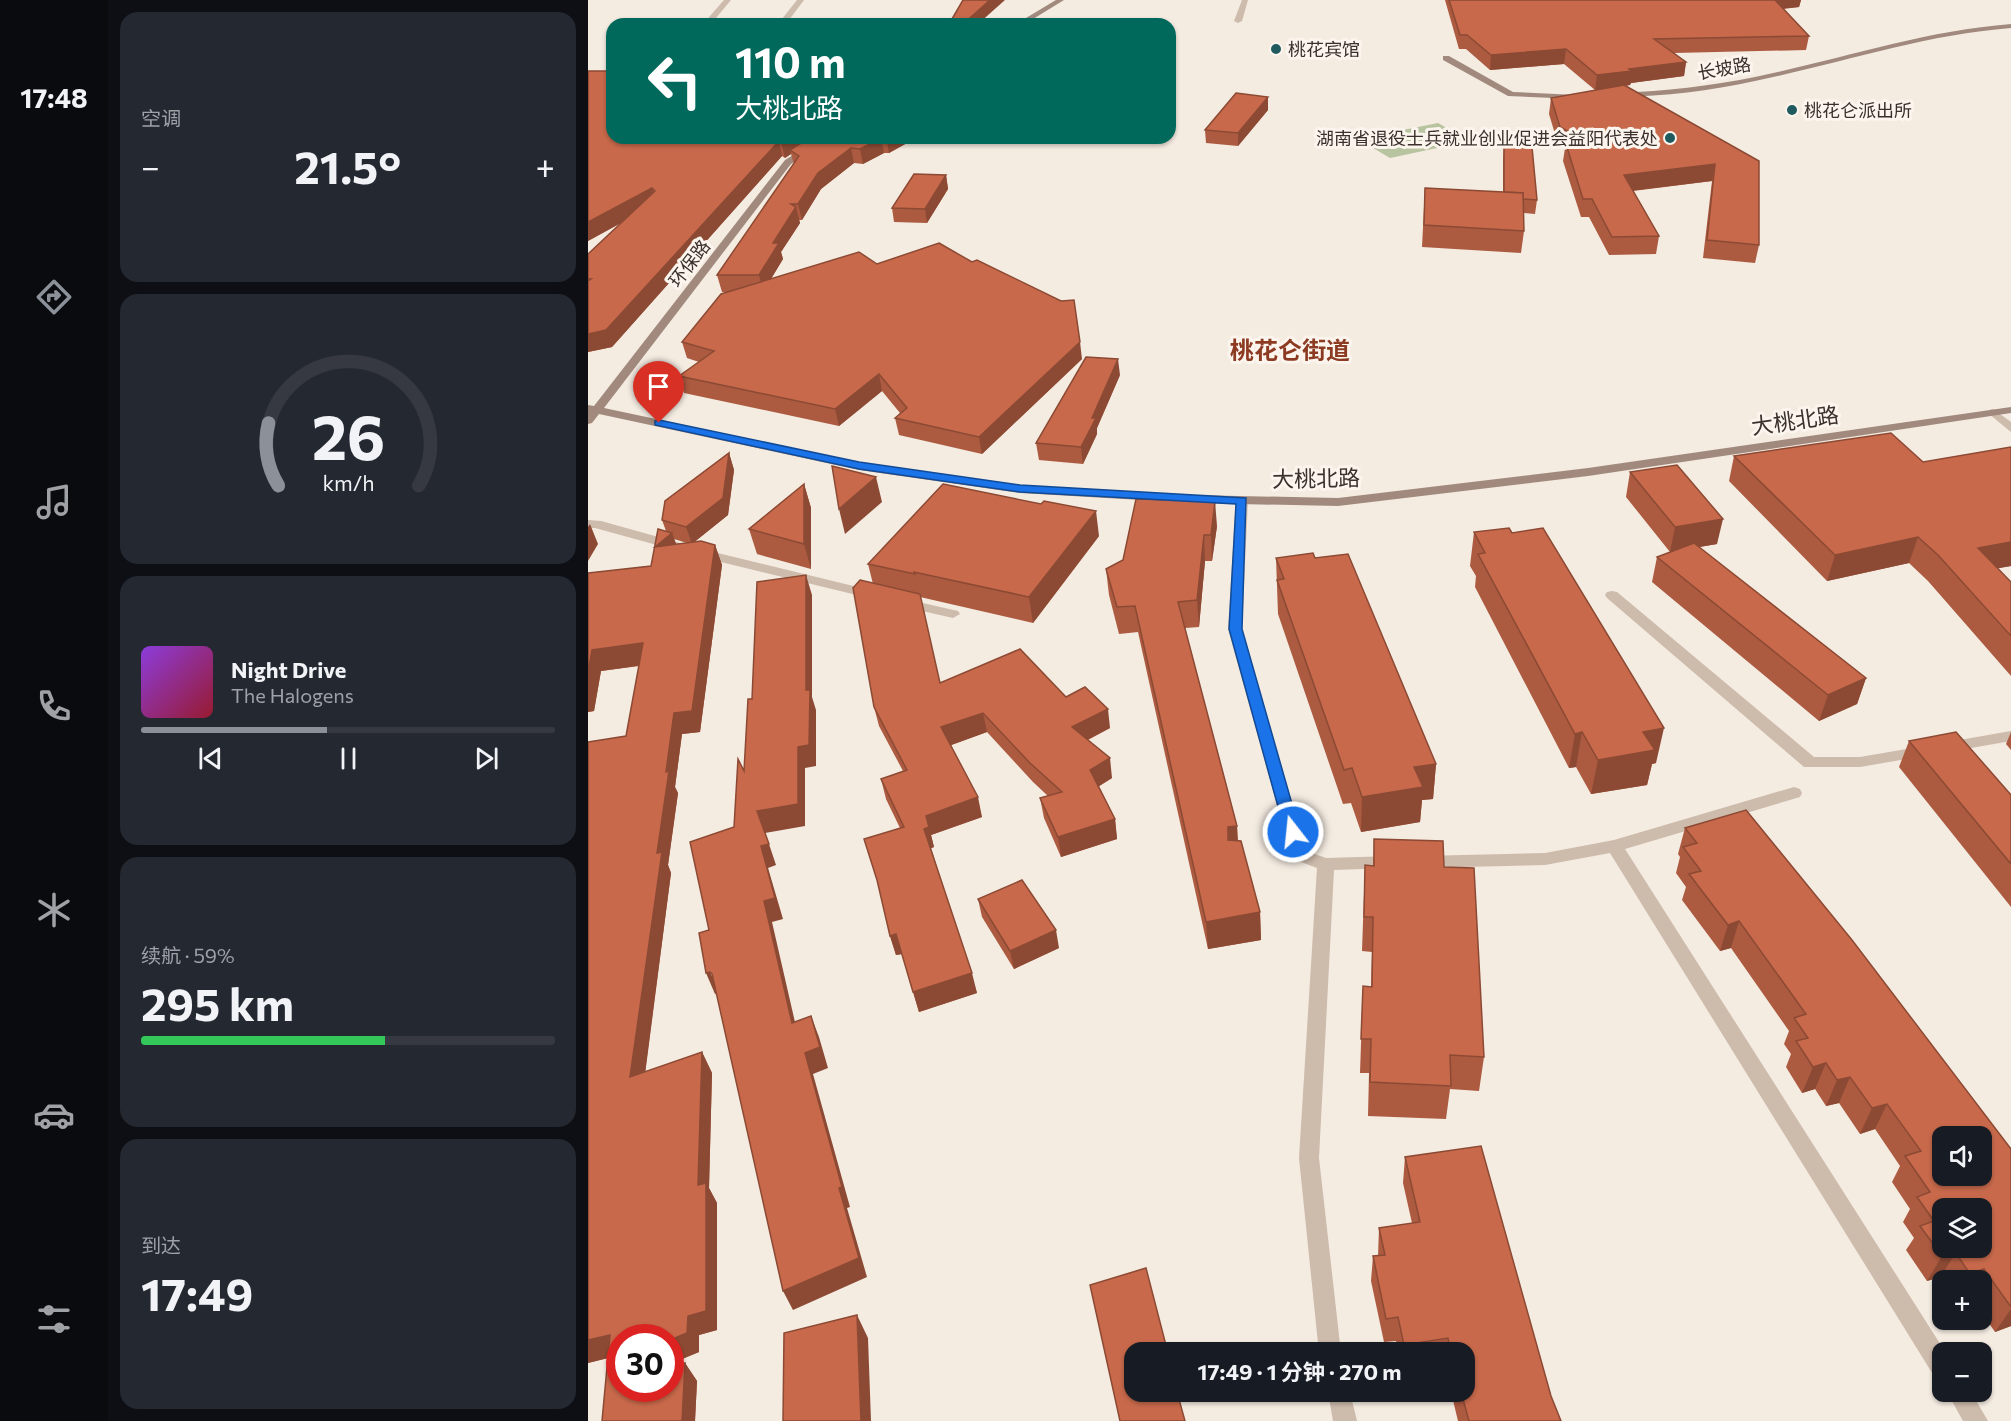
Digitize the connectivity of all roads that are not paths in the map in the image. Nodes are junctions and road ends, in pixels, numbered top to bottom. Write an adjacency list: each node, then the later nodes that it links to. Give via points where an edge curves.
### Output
1 (728, 0): 5 (street)
2 (801, 0): 6 (street)
3 (1061, 0): 7 (street)
4 (1245, 0): 8 (street)
5 (712, 18)
6 (787, 18)
7 (1030, 18)
8 (1238, 21)
9 (2011, 26): 12 (street, 长坡路, via 1980,27 1871,48 1776,74 1668,94)
10 (1446, 58): 11 (street, via 1511,94)
11 (1585, 96)
12 (1608, 96)
13 (817, 144): 14 (street, 环保路, via 788,162)
14 (592, 409): 17 (street, 环保路); 19 (street, 大桃北路, via 859,466 1020,489)
15 (2011, 410): 16 (street, 大桃北路)
16 (1993, 412): 18 (street); 19 (street, 大桃北路, via 1588,472 1338,502)
17 (588, 421)
18 (2011, 428)
19 (1242, 500): 26 (street, via 1235,629 1299,855)
20 (588, 524): 22 (street)
21 (1612, 595): 23 (street, via 1810,763 1860,762)
22 (953, 614)
23 (2011, 736)
24 (1794, 792): 25 (street)
25 (1614, 846): 26 (street, via 1545,859); 28 (street)
26 (1326, 864): 27 (street, via 1309,1158)
27 (1329, 1342)
28 (1932, 1352)
29 (1341, 1402): 31 (street)
30 (1964, 1402): 32 (street)
31 (1345, 1421)
32 (1976, 1421)

